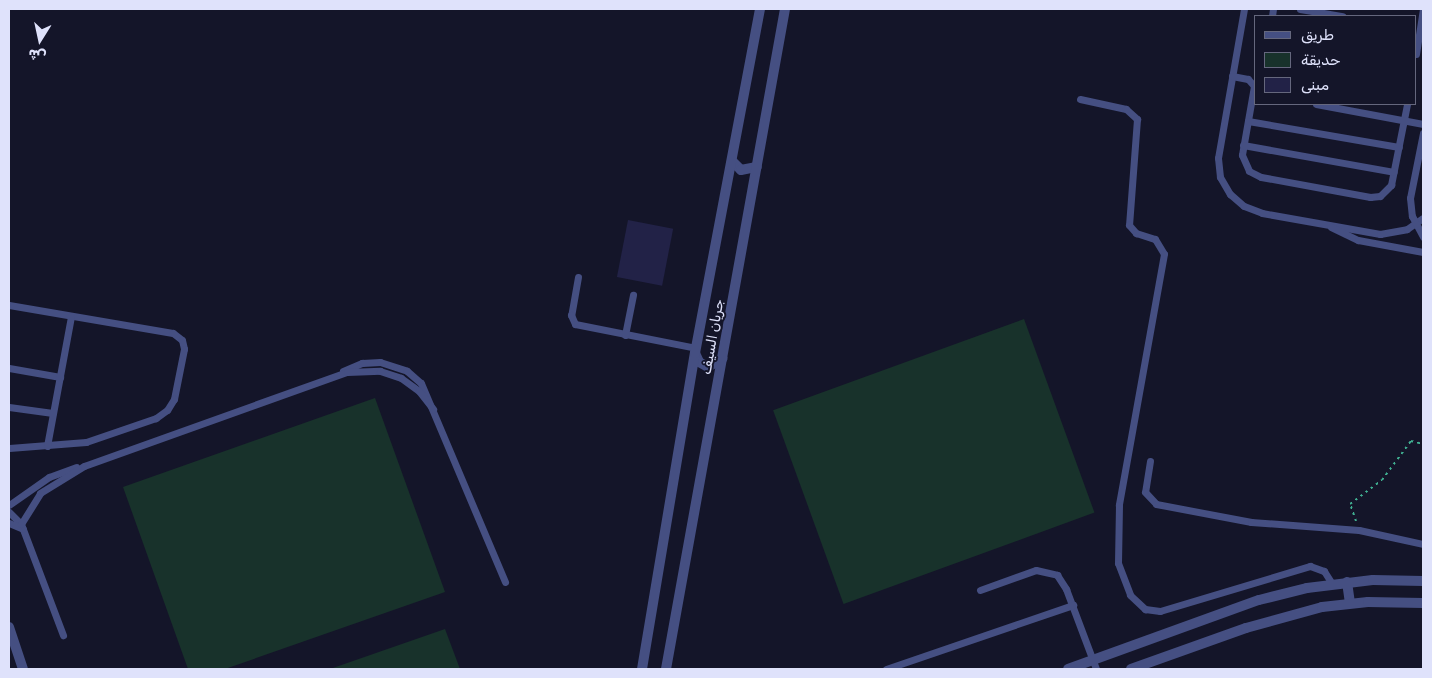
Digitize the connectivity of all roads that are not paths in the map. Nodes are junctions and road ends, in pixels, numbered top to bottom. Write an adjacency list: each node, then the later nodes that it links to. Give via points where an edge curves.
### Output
1 (760, 9): 19 (street, جريان السيف)
2 (785, 9): 20 (street, جريان السيف)
3 (1244, 9): 8 (lane)
4 (1300, 9): 6 (lane)
5 (1423, 9): 7 (lane)
6 (1336, 15)
7 (1418, 30)
8 (1232, 76): 9 (lane, via 1251,80); 23 (lane, via 1218,158 1224,186 1236,200 1253,210)
9 (1254, 92): 13 (lane)
10 (1080, 100): 50 (lane, via 1126,109 1137,119 1128,225 1136,233 1156,239 1164,254 1119,505 1118,563 1130,595 1145,609 1160,611 1310,566 1324,571)
11 (1322, 105): 14 (lane)
12 (1408, 105): 14 (lane)
13 (1248, 120): 17 (lane); 18 (lane)
14 (1404, 120): 15 (lane); 18 (lane)
15 (1423, 124)
16 (1423, 133): 24 (lane, via 1410,198)
17 (1243, 144): 21 (lane); 21 (lane, via 1243,164 1252,174 1346,193 1380,196 1391,185)
18 (1399, 147): 21 (lane)
19 (733, 162): 20 (street, via 741,170); 32 (street, جريان السيف)
20 (757, 167): 33 (street, جريان السيف)
21 (1394, 172)
22 (1423, 218): 24 (lane)
23 (1326, 225): 24 (lane, via 1389,234); 26 (lane, via 1358,240)
24 (1415, 225): 25 (lane)
25 (1423, 237)
26 (1423, 252)
27 (578, 277): 31 (lane, via 573,321 578,326)
28 (632, 295): 31 (lane)
29 (9, 305): 30 (lane)
30 (71, 316): 35 (lane); 38 (lane, via 173,333 182,340 184,349 174,399 161,415 86,442)
31 (625, 335): 32 (lane)
32 (695, 351): 33 (street, via 699,362 708,367); 59 (street, جريان السيف)
33 (723, 358): 60 (street, جريان السيف)
34 (9, 368): 35 (lane)
35 (60, 377): 37 (lane)
36 (9, 407): 37 (lane)
37 (53, 413): 38 (lane)
38 (47, 446): 39 (lane)
39 (9, 448)
40 (1150, 460): 46 (lane, via 1145,492 1156,504 1269,525 1359,530)
41 (84, 466): 42 (lane, via 49,477); 45 (lane, via 40,493); 47 (lane, via 337,376 358,370 391,374 411,384 433,409)
42 (9, 505)
43 (9, 512): 45 (lane)
44 (9, 522): 45 (lane)
45 (22, 526): 56 (lane)
46 (1423, 544)
47 (505, 582)
48 (1347, 582): 49 (street); 50 (street); 52 (street)
49 (1423, 582)
50 (1332, 584): 57 (street, via 1259,600)
51 (980, 590): 54 (lane, via 1036,570 1047,570 1061,579)
52 (1350, 603): 53 (street); 63 (street, via 1287,615)
53 (1423, 603)
54 (1073, 605): 57 (lane); 61 (lane)
55 (9, 627): 58 (street)
56 (63, 635)
57 (1094, 665): 62 (street)
58 (24, 669)
59 (642, 669)
60 (666, 669)
61 (886, 669)
62 (1068, 669)
63 (1131, 669)

